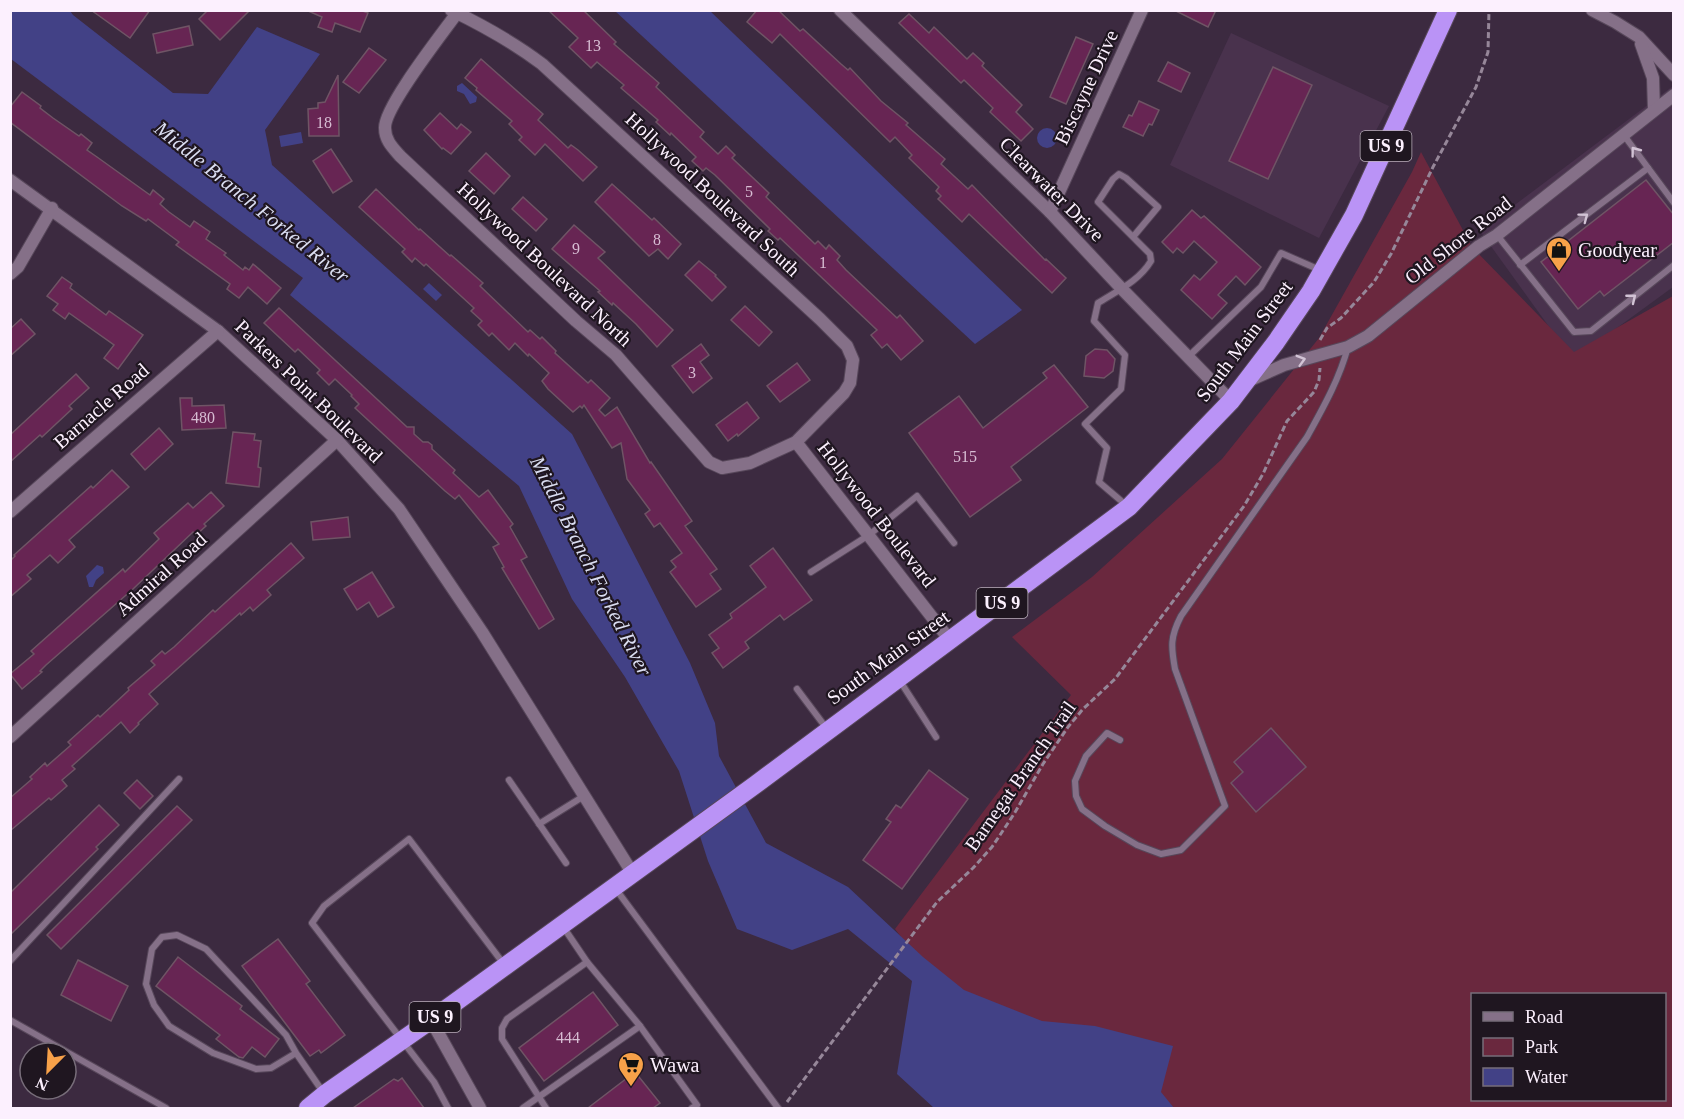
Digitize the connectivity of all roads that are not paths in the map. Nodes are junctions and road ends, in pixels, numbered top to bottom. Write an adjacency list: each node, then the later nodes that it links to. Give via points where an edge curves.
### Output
1 (840, 10): 15 (street, Clearwater Drive)
2 (1143, 10): 15 (street, Biscayne Drive)
3 (1448, 10): 20 (highway, South Main Street / US 9, via 1354,215)
4 (1592, 10): 6 (street)
5 (454, 12): 29 (street, Hollywood Boulevard South, via 512,41 542,64 847,346 853,360 850,383); 29 (street, Hollywood Boulevard North, via 396,99 384,125 388,142 616,355 709,462 722,468 750,463)
6 (1639, 37): 7 (street); 9 (street, via 1653,78)
7 (1674, 75)
8 (1674, 95): 9 (street, Old Shore Road)
9 (1654, 110): 10 (street, Old Shore Road)
10 (1623, 135): 11 (lane, one-way to 10); 16 (street, Old Shore Road)
11 (1648, 168): 13 (lane); 18 (lane, one-way to 11)
12 (10, 180): 14 (street, Parkers Point Boulevard)
13 (1674, 203)
14 (52, 208): 21 (street, via 18,267); 23 (street, Parkers Point Boulevard)
15 (1050, 212): 22 (street, Clearwater Drive)
16 (1497, 235): 18 (lane); 24 (street, Old Shore Road, via 1368,336)
17 (1133, 237): 17 (lane, via 1098,202 1119,174 1158,207); 22 (lane, via 1150,254 1150,261 1140,275)
18 (1520, 265): 19 (lane, one-way to 19, via 1574,332 1591,332)
19 (1674, 265)
20 (1323, 272): 25 (lane, via 1281,254 1261,287); 26 (highway, South Main Street / US 9)
21 (10, 273)
22 (1121, 288): 25 (street, Clearwater Drive); 30 (lane, via 1098,303 1094,321 1125,355 1121,389 1085,424 1107,448 1099,482)
23 (219, 332): 28 (street, Parkers Point Boulevard); 31 (street, Barnacle Road)
24 (1348, 347): 26 (street, Old Shore Road, one-way to 24, via 1284,365); 41 (lane, via 1307,437 1180,616 1173,633 1175,669 1225,806 1181,850 1161,854 1137,845 1082,809 1075,782 1086,756 1107,733)
25 (1188, 357): 27 (street, Clearwater Drive)
26 (1247, 381): 27 (highway, South Main Street / US 9)
27 (1231, 401): 30 (highway, South Main Street / US 9)
28 (337, 440): 38 (street, Admiral Road); 44 (street, Parkers Point Boulevard, via 399,509 482,632)
29 (796, 442): 32 (street, Hollywood Boulevard)
30 (1129, 507): 35 (highway, South Main Street / US 9)
31 (10, 513)
32 (869, 535): 33 (lane, via 917,496); 34 (lane); 35 (street, Hollywood Boulevard)
33 (954, 543)
34 (811, 572)
35 (949, 639): 36 (highway, South Main Street / US 9)
36 (898, 678): 39 (highway, South Main Street / US 9); 40 (lane)
37 (797, 689): 39 (lane)
38 (13, 730)
39 (827, 730): 47 (highway, South Main Street / US 9)
40 (936, 737)
41 (1120, 740)
42 (179, 779): 50 (lane)
43 (509, 780): 45 (lane)
44 (584, 796): 45 (lane); 47 (street, Parkers Point Boulevard)
45 (539, 824): 46 (lane)
46 (566, 863)
47 (633, 874): 48 (highway, South Main Street / US 9)
48 (615, 887): 49 (highway, South Main Street / US 9); 60 (lane)
49 (562, 926): 51 (lane); 52 (highway, South Main Street / US 9)
50 (10, 961)
51 (586, 962): 55 (lane); 58 (lane, via 507,1019 502,1028 502,1039)
52 (505, 966): 54 (highway, South Main Street / US 9); 56 (lane, via 409,839 324,906 312,923)
53 (10, 1020): 61 (lane)
54 (431, 1020): 56 (highway, South Main Street / US 9); 63 (street)
55 (640, 1026): 58 (lane); 66 (lane, via 696,1105)
56 (402, 1040): 59 (highway, South Main Street / US 9); 62 (lane)
57 (296, 1053): 57 (lane, via 286,1035 206,949 177,935 162,937 152,949 146,984 154,1005 169,1026 213,1053 256,1069 271,1068); 59 (lane)
58 (539, 1097): 64 (lane); 65 (lane)
59 (316, 1104)
60 (781, 1107)
61 (166, 1108)
62 (448, 1108)
63 (480, 1108)
64 (523, 1108)
65 (546, 1108)
66 (692, 1108)

